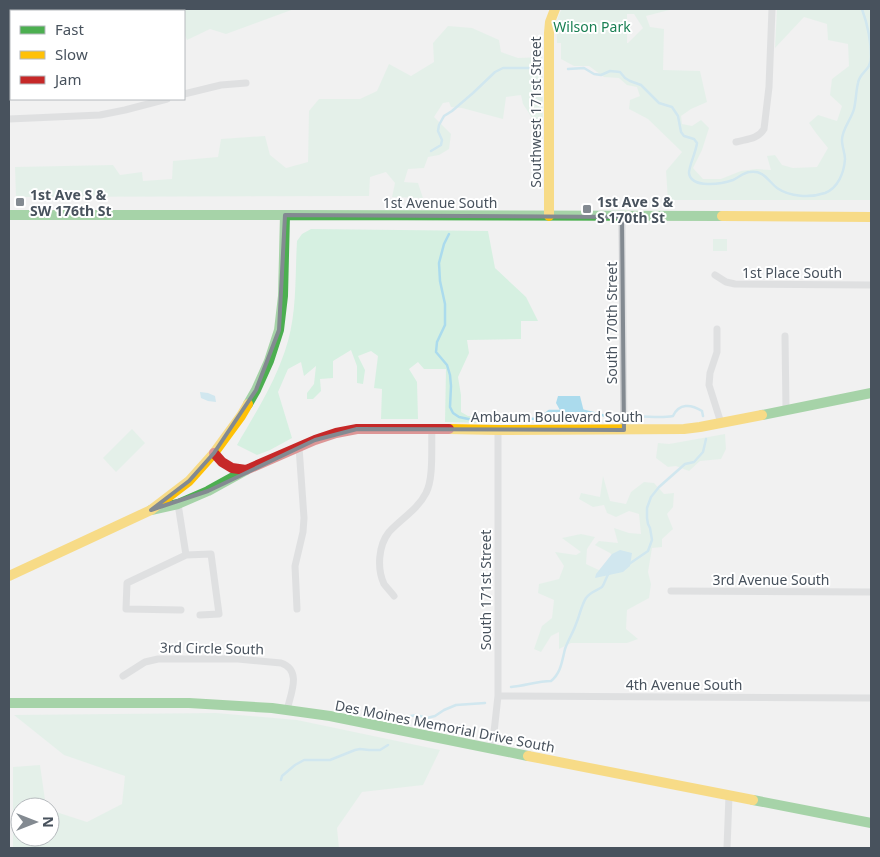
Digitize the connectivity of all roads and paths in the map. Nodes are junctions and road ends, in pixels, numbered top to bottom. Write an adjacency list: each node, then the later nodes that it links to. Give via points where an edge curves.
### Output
1 (555, 9): 10 (main road, Southwest 171st Street, via 549,33)
2 (772, 9): 7 (street, via 764,129 756,137)
3 (246, 83): 4 (street)
4 (185, 94)
5 (163, 100): 6 (street, via 100,115)
6 (9, 119)
7 (736, 142)
8 (9, 215): 9 (main road, 1st Avenue South)
9 (285, 216): 10 (main road, 1st Avenue South); 24 (main road, via 279,330 256,390)
10 (549, 216): 11 (main road, 1st Avenue South)
11 (622, 217): 12 (main road, 1st Avenue South); 22 (street, South 170th Street)
12 (871, 217)
13 (715, 275): 14 (street, 1st Place South, via 735,284)
14 (871, 285)
15 (718, 329): 19 (street, via 717,352 709,386)
16 (785, 336): 18 (street)
17 (871, 393): 18 (main road, Ambaum Boulevard South)
18 (786, 410): 19 (main road, Ambaum Boulevard South)
19 (721, 423): 22 (main road, Ambaum Boulevard South, via 684,429)
20 (432, 428): 21 (main road, Ambaum Boulevard South); 23 (main road, Ambaum Boulevard South, via 357,429 336,433); 32 (street, via 430,480 426,493 388,534 382,545 380,572)
21 (498, 430): 22 (main road, Ambaum Boulevard South); 37 (street, South 171st Street)
22 (624, 430)
23 (299, 448): 25 (main road, Ambaum Boulevard South); 33 (street, via 304,532 294,566)
24 (214, 453): 25 (main road, via 232,468); 27 (main road, via 189,480)
25 (246, 470): 26 (main road, Ambaum Boulevard South)
26 (178, 504): 27 (main road, Ambaum Boulevard South); 28 (street)
27 (152, 510): 29 (main road, Ambaum Boulevard South)
28 (186, 555): 34 (street, via 128,583 126,609); 35 (street, via 211,554 219,614)
29 (9, 576)
30 (671, 591): 31 (street, 3rd Avenue South)
31 (871, 592)
32 (394, 596)
33 (297, 609)
34 (181, 610)
35 (200, 615)
36 (123, 676): 40 (street, 3rd Circle South, via 144,662 158,659 238,659 286,664 294,680)
37 (498, 696): 38 (street, 4th Avenue South); 41 (street, South 171st Street)
38 (871, 698)
39 (9, 703): 40 (main road, Des Moines Memorial Drive South, via 234,704)
40 (287, 710): 41 (main road, Des Moines Memorial Drive South)
41 (492, 750): 42 (main road, Des Moines Memorial Drive South)
42 (729, 796): 43 (main road, Des Moines Memorial Drive South); 44 (street)
43 (871, 823)
44 (728, 848)

